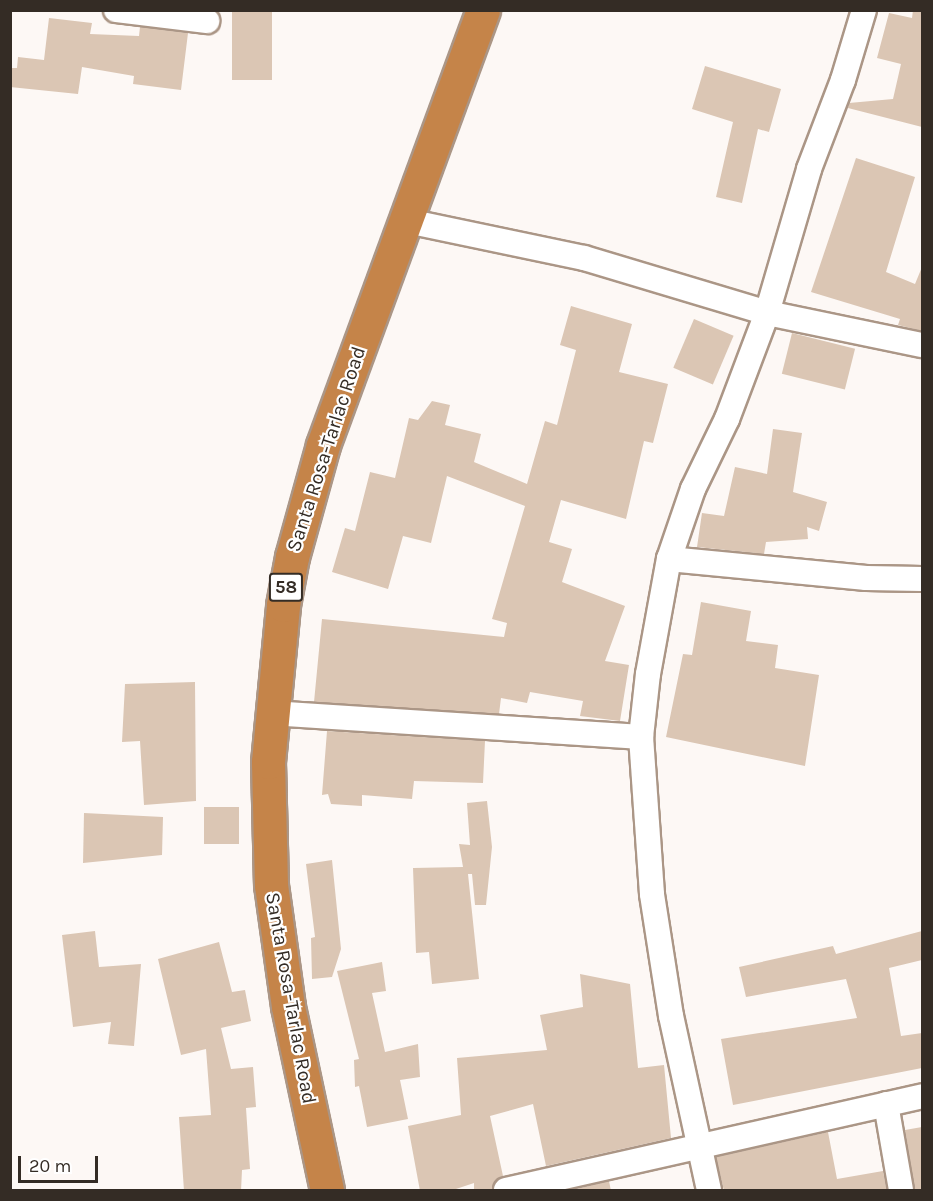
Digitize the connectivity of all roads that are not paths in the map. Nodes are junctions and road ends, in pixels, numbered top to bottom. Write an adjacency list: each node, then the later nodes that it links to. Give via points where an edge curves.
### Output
1 (116, 10): 4 (street)
2 (483, 10): 5 (highway, Santa Rosa-Tarlac Road / 58)
3 (864, 10): 6 (street, via 843,80 809,169)
4 (207, 21)
5 (406, 221): 6 (street, via 584,258); 10 (highway, Santa Rosa-Tarlac Road / 58, via 347,375 303,512 283,605)
6 (768, 313): 7 (street); 8 (street, via 727,420 693,489)
7 (922, 345)
8 (669, 559): 9 (street, via 866,578); 11 (street, via 657,608)
9 (922, 579)
10 (271, 713): 11 (street); 15 (highway, Santa Rosa-Tarlac Road / 58, via 271,885 282,974)
11 (641, 737): 14 (street, via 646,830 661,957)
12 (922, 1096): 13 (street)
13 (886, 1104): 14 (street); 18 (street)
14 (699, 1146): 16 (street); 17 (street)
15 (327, 1191)
16 (506, 1191)
17 (708, 1191)
18 (901, 1191)

